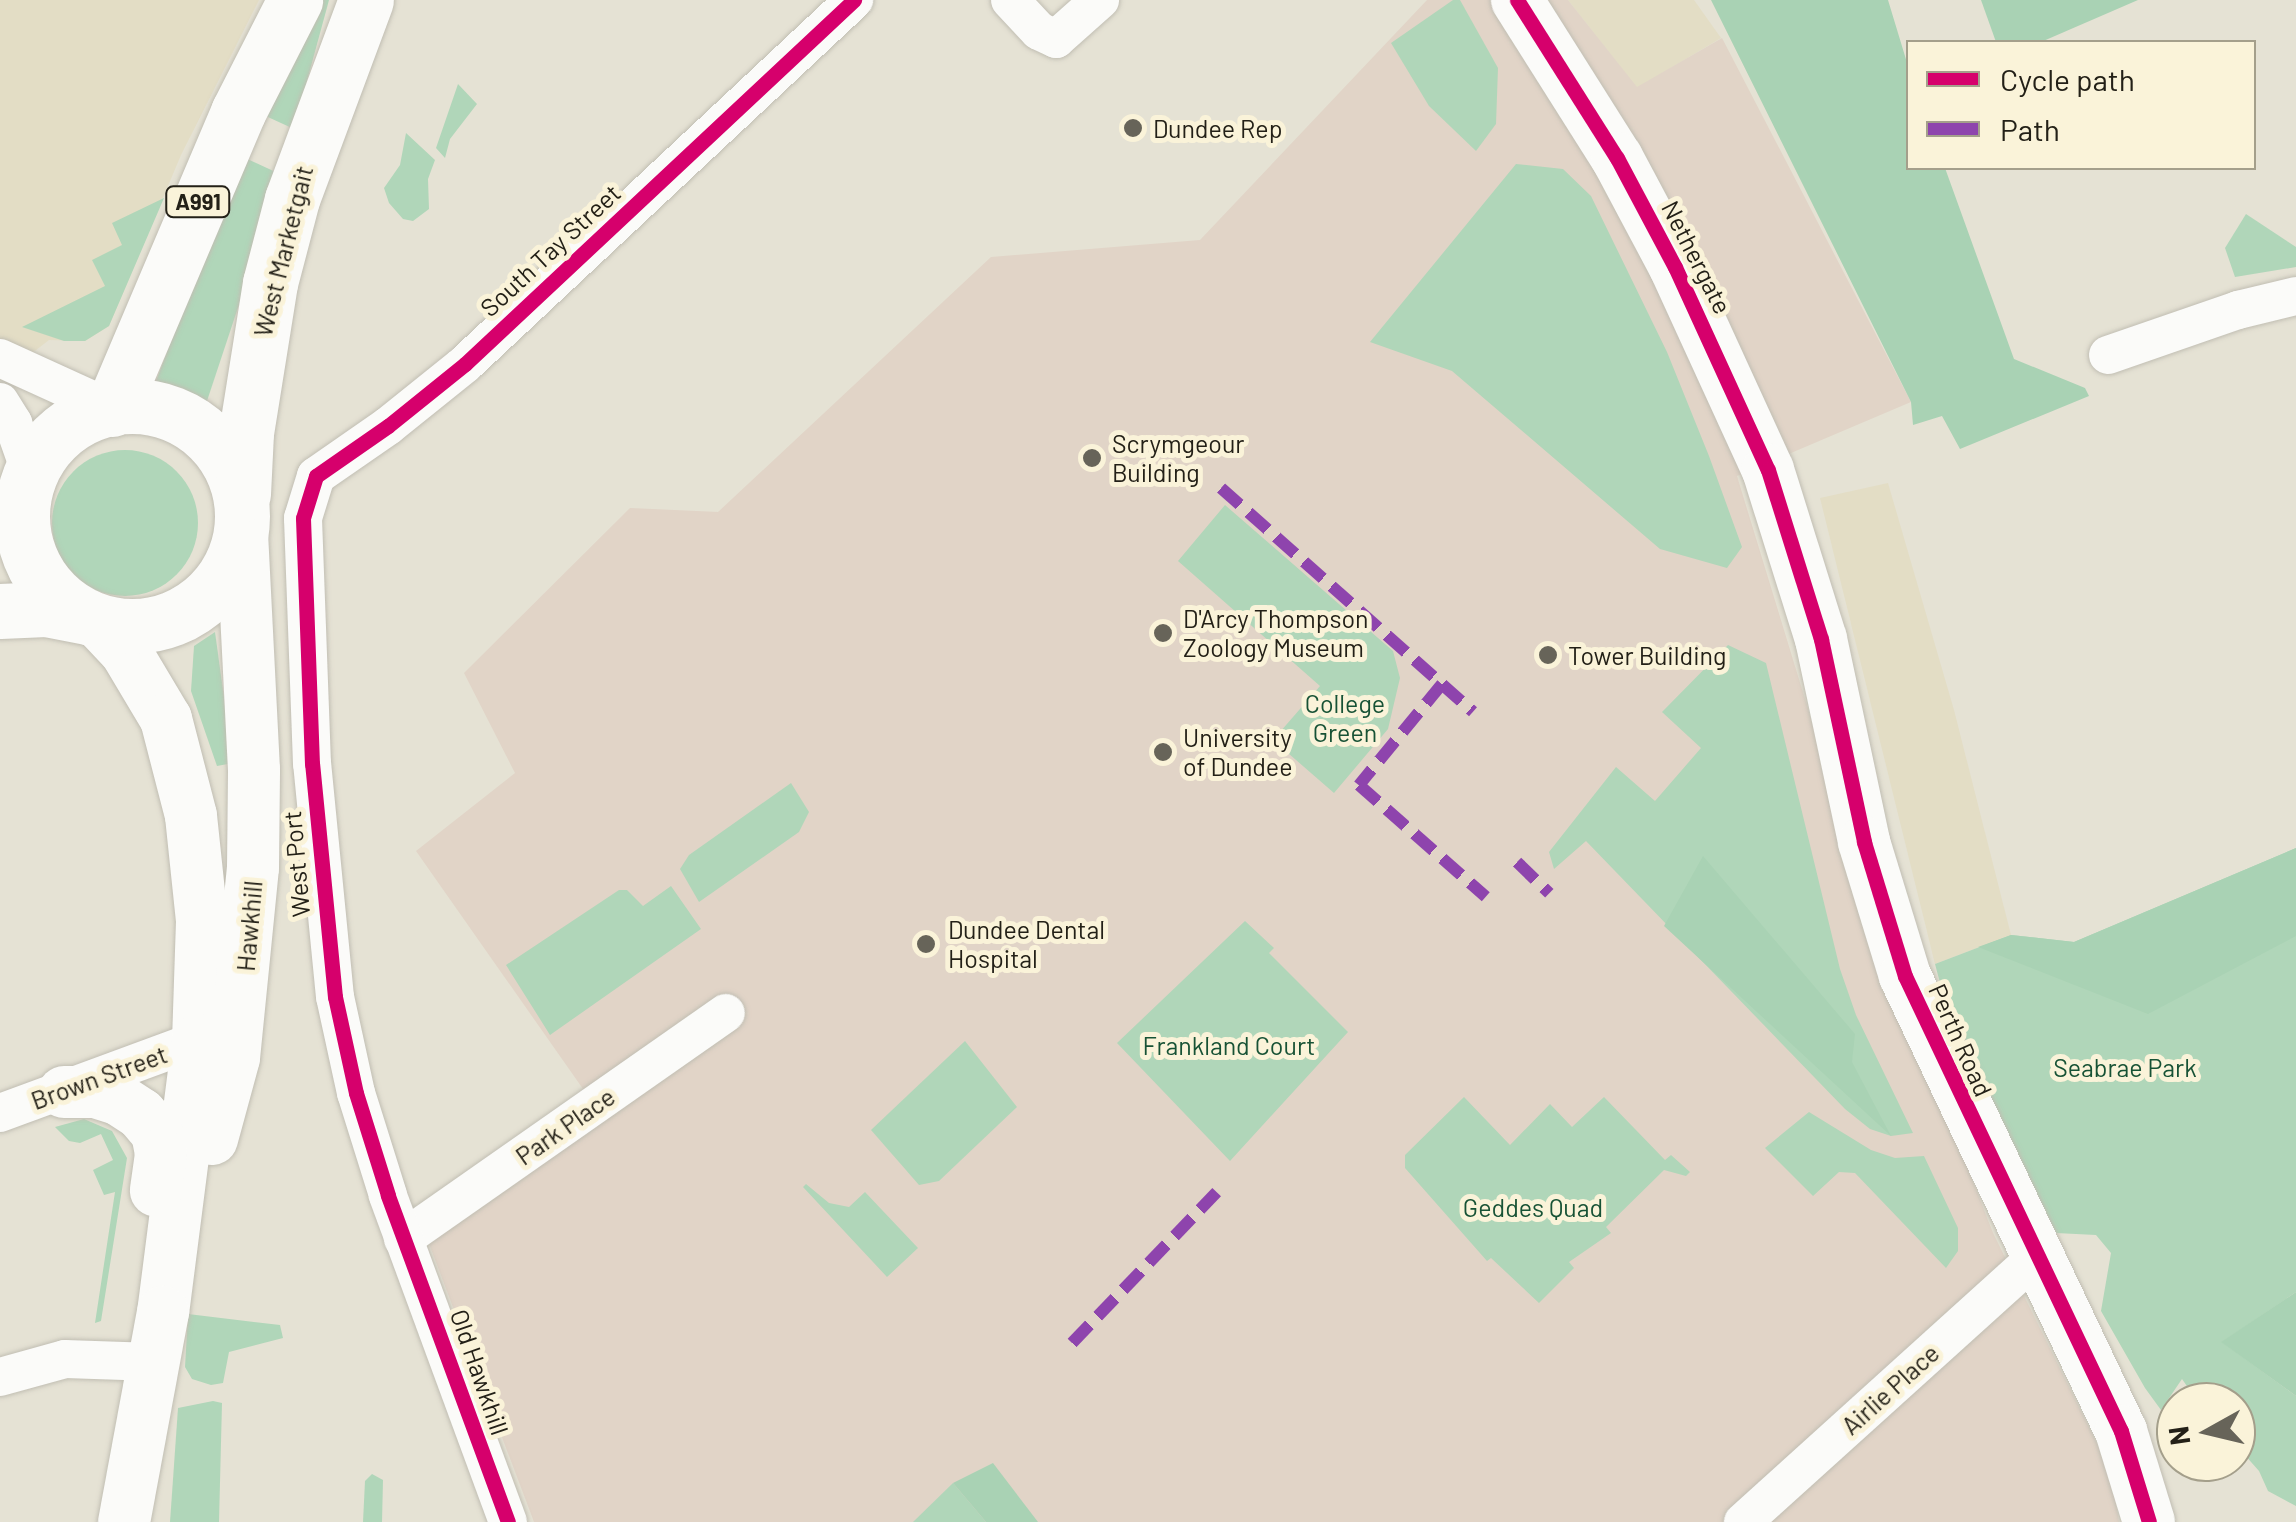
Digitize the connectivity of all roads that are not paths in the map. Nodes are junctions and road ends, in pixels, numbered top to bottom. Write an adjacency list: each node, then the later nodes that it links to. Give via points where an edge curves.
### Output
1 (295, 0): 11 (main road, A991, via 238,112)
2 (366, 0): 14 (main road, West Marketgait, via 292,199 264,309 246,433)
3 (854, 0): 12 (street, South Tay Street, via 465,364)
4 (1010, 0): 5 (street, via 1056,39)
5 (1100, 0)
6 (1518, 0): 15 (street, Nethergate, via 1617,158 1701,316)
7 (2296, 296): 8 (street)
8 (2108, 355)
9 (0, 358): 11 (street)
10 (0, 402): 13 (street, via 13,424)
11 (112, 408): 13 (main road, via 60,434); 14 (main road, via 162,410 200,430 232,469)
12 (316, 476): 22 (street, West Port, via 303,518 321,877 335,996 356,1092)
13 (19, 498): 17 (main road, via 34,566 56,596)
14 (242, 521): 17 (main road, via 222,581 186,613 134,627); 24 (street, Hawkhill, via 254,770 244,987 234,1058)
15 (1798, 554): 23 (street, Perth Road, via 1883,914 1958,1094)
16 (0, 611): 17 (main road, via 46,609)
17 (91, 618): 19 (street, Hawkhill, via 140,674 166,718 180,762 202,921)
18 (726, 1012): 22 (street, Park Place)
19 (198, 1040): 20 (street, Brown Street); 24 (street, Hawkhill)
20 (64, 1092): 21 (street, Brown Street); 24 (street, via 118,1099 157,1133)
21 (0, 1113)
22 (403, 1239): 28 (street, Old Hawkhill)
23 (2038, 1255): 26 (street, Perth Road); 29 (street, Airlie Place)
24 (158, 1337): 25 (street); 27 (street, Hawkhill)
25 (0, 1376)
26 (2158, 1516)
27 (124, 1522)
28 (508, 1522)
29 (1743, 1522)

